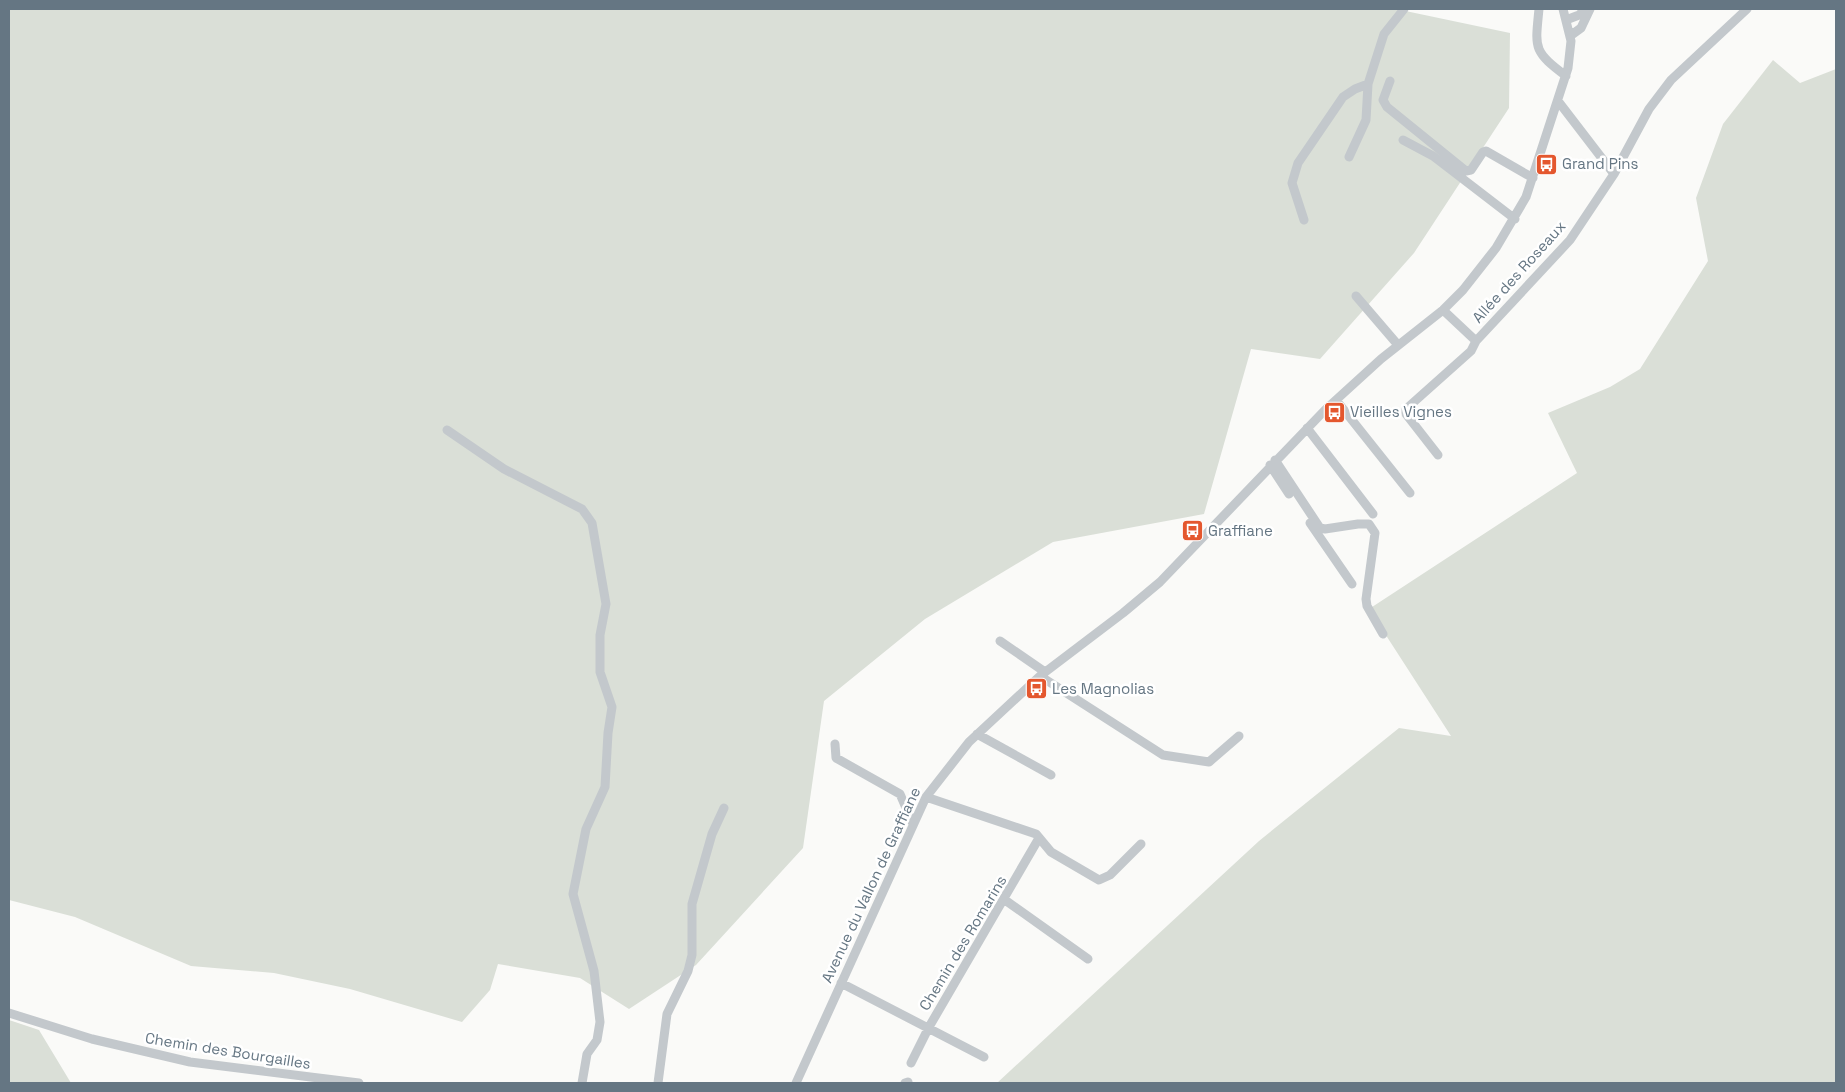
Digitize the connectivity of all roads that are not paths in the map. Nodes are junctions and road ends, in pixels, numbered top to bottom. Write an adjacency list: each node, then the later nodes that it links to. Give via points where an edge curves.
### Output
1 (1404, 9): 10 (street, via 1384,34)
2 (1539, 9): 8 (street, via 1538,51)
3 (1563, 9): 6 (street, Avenue du Vallon de Graffiane)
4 (1588, 9): 6 (street); 7 (street, via 1582,28)
5 (1746, 9): 14 (street, Allée des Roseaux, via 1671,80 1649,109)
6 (1566, 20): 7 (street, Avenue du Vallon de Graffiane)
7 (1570, 36): 8 (street, Avenue du Vallon de Graffiane)
8 (1566, 76): 11 (street, Avenue du Vallon de Graffiane)
9 (1390, 81): 15 (street, via 1383,100 1386,107 1466,171 1486,151)
10 (1368, 84): 13 (street, via 1366,120); 17 (street, via 1343,97 1298,163 1292,183)
11 (1558, 101): 14 (street); 15 (street, Avenue du Vallon de Graffiane)
12 (1402, 140): 16 (street, via 1433,156)
13 (1349, 157)
14 (1614, 174): 20 (street, Allée des Roseaux, via 1570,240)
15 (1533, 178): 16 (street, Avenue du Vallon de Graffiane)
16 (1515, 219): 19 (street, Avenue du Vallon de Graffiane, via 1485,264)
17 (1304, 220)
18 (1356, 296): 21 (street)
19 (1443, 310): 20 (street, Allée des Roseaux); 21 (street, Avenue du Vallon de Graffiane)
20 (1476, 340): 25 (street, Allée des Roseaux, via 1471,351 1406,409 1406,414)
21 (1398, 345): 22 (street, Avenue du Vallon de Graffiane)
22 (1336, 400): 23 (street, Avenue du Vallon de Graffiane); 27 (street)
23 (1307, 428): 26 (street, Avenue du Vallon de Graffiane); 28 (street)
24 (447, 430): 50 (street, via 504,469 582,510 592,523 606,604 600,635 600,672 612,706 605,786 586,829 573,894 594,971 600,1022 597,1040 586,1054)
25 (1438, 455)
26 (1272, 463): 29 (street); 30 (street, via 1320,528 1369,524 1375,533 1366,599); 32 (street, Avenue du Vallon de Graffiane, via 1160,582)
27 (1410, 493)
28 (1373, 514)
29 (1352, 584)
30 (1384, 634)
31 (1000, 641): 32 (street)
32 (1042, 674): 33 (street, Avenue du Vallon de Graffiane); 34 (street, via 1163,755 1209,762)
33 (978, 734): 36 (street); 37 (street, Avenue du Vallon de Graffiane)
34 (1239, 736)
35 (835, 744): 39 (street, via 836,758 900,794)
36 (1051, 775)
37 (926, 797): 39 (street, Avenue du Vallon de Graffiane); 40 (street, via 1029,831)
38 (724, 808): 51 (street, via 712,834 692,904 692,955 688,971 667,1014)
39 (913, 824): 44 (street, Avenue du Vallon de Graffiane)
40 (1040, 838): 41 (street, via 1050,852 1099,880 1110,875); 42 (street, Chemin des Romarins)
41 (1141, 844)
42 (1005, 900): 43 (street); 46 (street, Chemin des Romarins)
43 (1088, 959)
44 (841, 983): 46 (street); 52 (street, Avenue du Vallon de Graffiane)
45 (9, 1013): 49 (street, Chemin des Bourgailles, via 92,1040 190,1062)
46 (929, 1027): 47 (street); 48 (street, Chemin des Romarins)
47 (984, 1057)
48 (910, 1063)
49 (359, 1083)
50 (582, 1083)
51 (658, 1083)
52 (796, 1083)

